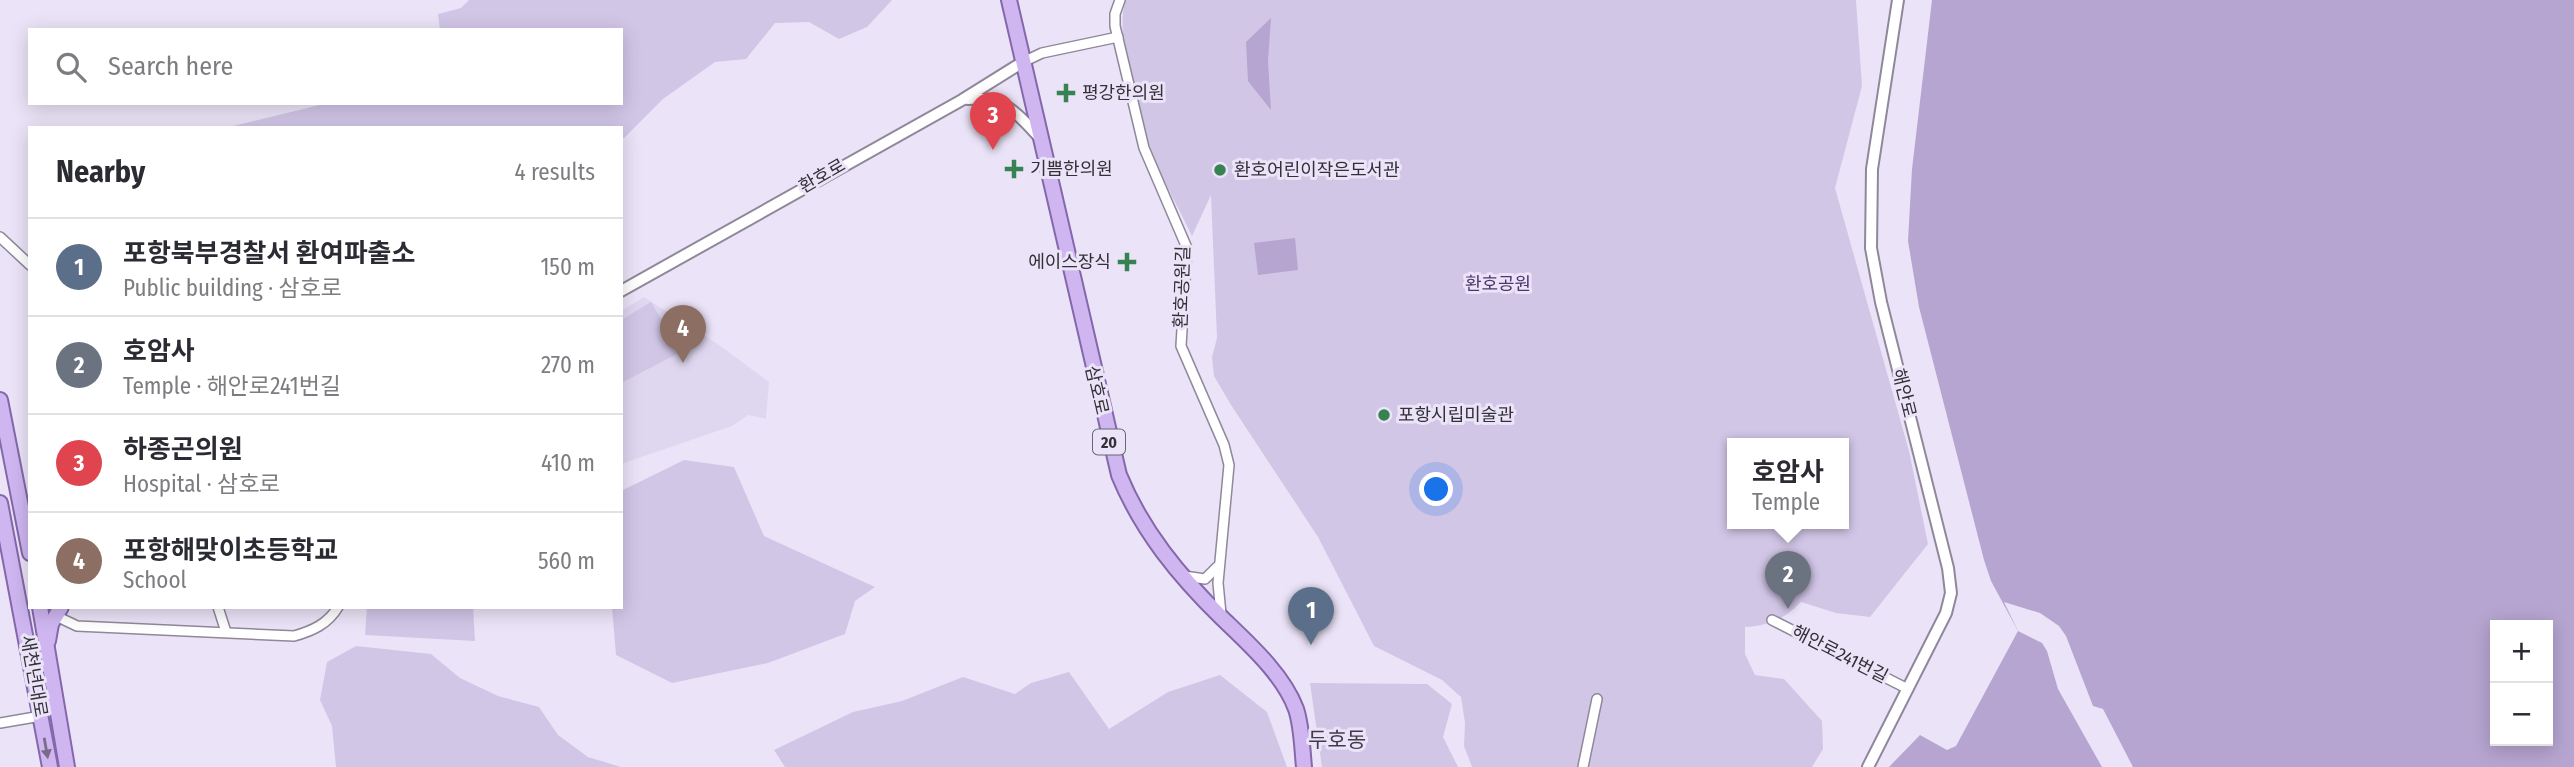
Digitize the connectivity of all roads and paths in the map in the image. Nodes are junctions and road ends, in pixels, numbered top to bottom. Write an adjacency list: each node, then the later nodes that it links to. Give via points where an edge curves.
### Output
1 (1009, 0): 5 (main road, 삼호로 / 20)
2 (1120, 0): 4 (street, 환호공원길, via 1115,14)
3 (1898, 0): 25 (street, 해안로, via 1872,169 1871,248 1951,587 1946,613)
4 (1118, 37): 5 (street, via 1041,53); 14 (street, 환호공원길, via 1144,148 1187,248 1181,346 1229,465)
5 (1023, 62): 6 (street, 환호로); 7 (main road, 삼호로 / 20)
6 (962, 100): 7 (street, via 986,98 1006,105); 10 (street, 환호로)
7 (1039, 137): 15 (main road, 삼호로 / 20, via 1113,457 1134,508)
8 (0, 237): 9 (street)
9 (28, 263)
10 (623, 290)
11 (0, 400): 13 (main road)
12 (0, 503): 16 (main road, 새천년대로)
13 (28, 536)
14 (1219, 563): 15 (street, via 1205,579); 21 (street, 환호공원길)
15 (1178, 573): 21 (main road, 삼호로 / 20)
16 (25, 606): 27 (main road, 새천년대로)
17 (40, 609): 24 (main road, 새천년대로)
18 (219, 609): 23 (street)
19 (337, 609): 23 (street, via 316,628 294,636)
20 (59, 612): 23 (street, via 77,626); 24 (main road, via 51,624)
21 (1222, 619): 31 (main road, 삼호로 / 20, via 1290,696 1299,723)
22 (1772, 620): 25 (street, 해안로241번길)
23 (226, 632)
24 (47, 649): 30 (main road, 새천년대로)
25 (1908, 689): 33 (street, 해안로)
26 (1597, 699): 32 (street)
27 (41, 716): 28 (street); 29 (main road, 새천년대로, one-way to 29)
28 (0, 723)
29 (50, 767)
30 (67, 767)
31 (1304, 767)
32 (1583, 767)
33 (1868, 767)

